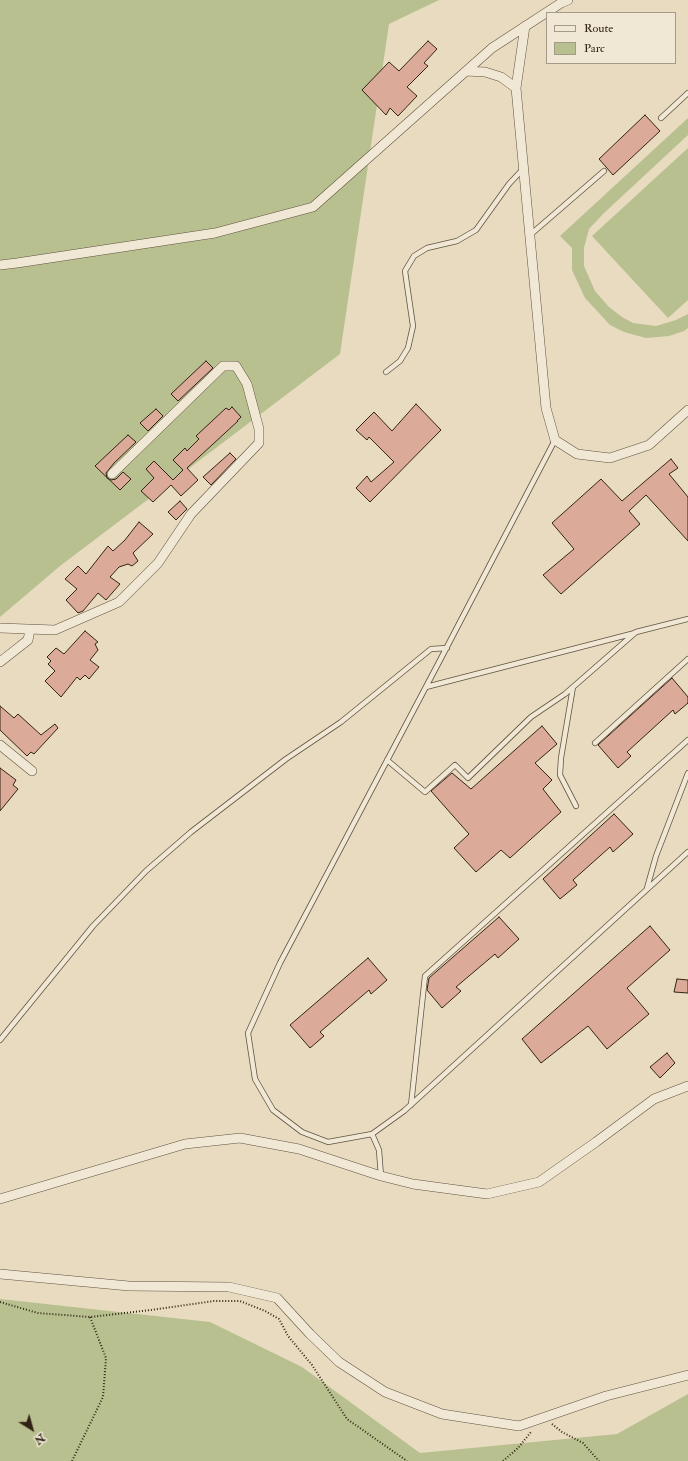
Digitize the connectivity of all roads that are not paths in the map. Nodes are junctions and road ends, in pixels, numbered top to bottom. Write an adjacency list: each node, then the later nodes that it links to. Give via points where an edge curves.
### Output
1 (568, 0): 2 (street)
2 (547, 12)
3 (546, 13): 4 (street)
4 (525, 26): 5 (street, via 492,48); 6 (street)
5 (466, 71): 6 (street, via 485,72 501,77); 12 (street, via 313,207 215,232)
6 (516, 88): 9 (street)
7 (688, 93): 8 (lane)
8 (661, 118)
9 (524, 167): 11 (street); 13 (lane, via 476,230 458,241 427,248 414,256 405,271 413,326 408,348 400,361)
10 (604, 171): 11 (lane)
11 (530, 235): 15 (street, via 546,408)
12 (0, 265)
13 (386, 372)
14 (688, 410): 15 (street, via 649,445 610,458 577,454)
15 (555, 440): 21 (lane)
16 (112, 474): 19 (street, via 223,366 236,366 247,384 259,429 259,443 191,514 158,563 119,602 55,630)
17 (688, 619): 20 (lane)
18 (0, 628): 19 (street)
19 (30, 630): 23 (street, via 28,640)
20 (636, 632): 24 (lane); 25 (lane)
21 (447, 648): 24 (lane); 35 (lane, via 431,649 341,722 286,759 146,870 93,926)
22 (688, 659): 27 (lane)
23 (0, 662)
24 (426, 687): 29 (lane)
25 (573, 687): 29 (lane, via 531,716 468,778 455,765 425,792); 32 (lane, via 560,775)
26 (688, 740): 37 (lane, via 425,976)
27 (595, 743)
28 (0, 745): 30 (street)
29 (387, 760): 38 (lane, via 280,963 248,1034 255,1079 274,1110 302,1132 328,1142)
30 (32, 771)
31 (688, 773): 34 (lane, via 656,856)
32 (576, 806)
33 (688, 852): 34 (lane)
34 (646, 890): 37 (lane)
35 (0, 1040)
36 (688, 1086): 39 (street, via 654,1099 539,1182 487,1194 414,1184)
37 (411, 1105): 38 (lane)
38 (372, 1134): 39 (lane, via 379,1150)
39 (381, 1176): 40 (street, via 299,1149 240,1138 186,1144)
40 (0, 1199)
41 (0, 1274): 42 (street, via 129,1286 229,1287 277,1298 340,1362 385,1392 442,1414 519,1426 606,1396)
42 (688, 1375)

